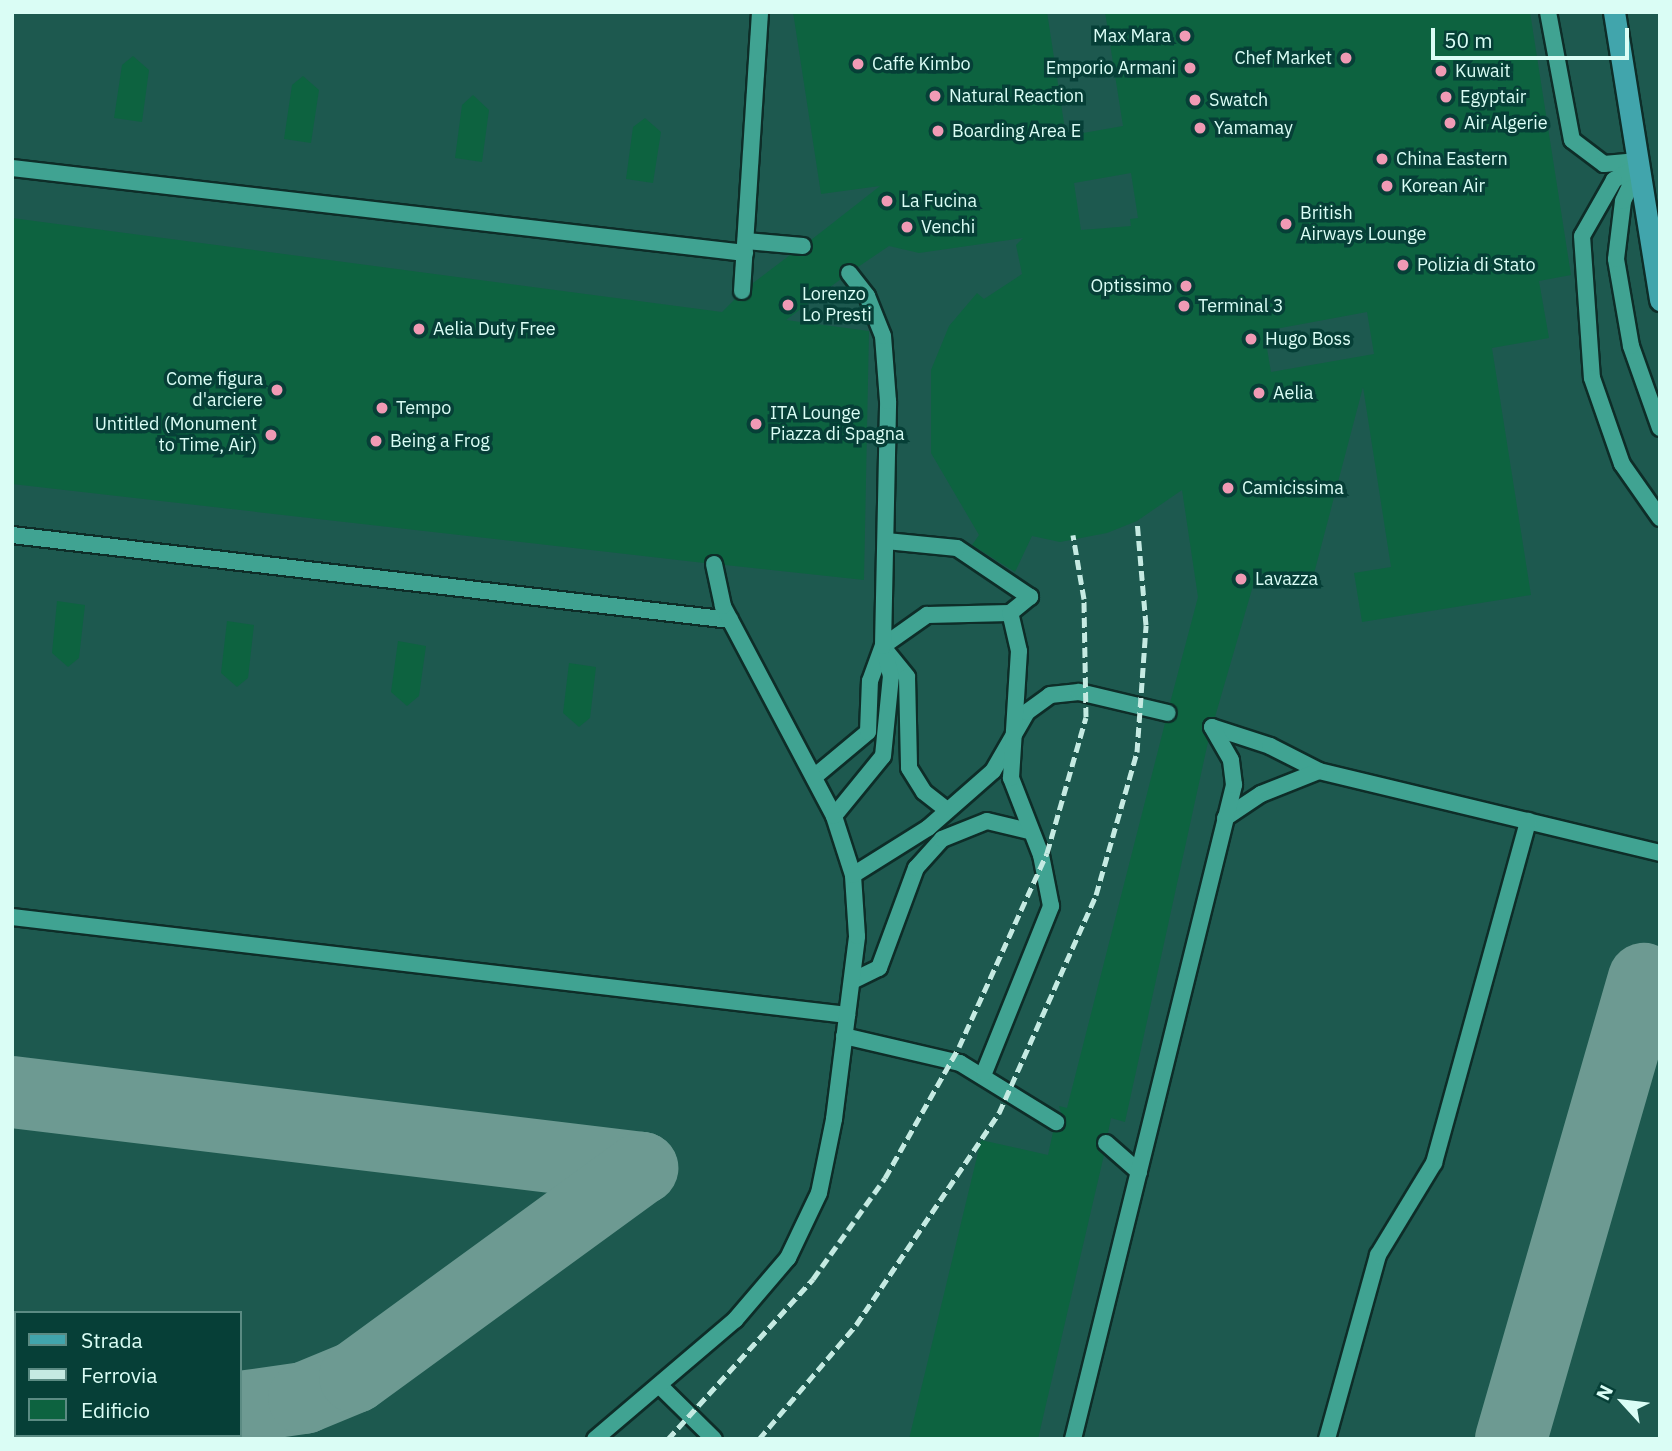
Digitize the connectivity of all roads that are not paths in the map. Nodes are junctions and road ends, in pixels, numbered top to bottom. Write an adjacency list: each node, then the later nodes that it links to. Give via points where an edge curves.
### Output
1 (760, 12): 7 (lane)
2 (1548, 12): 4 (lane, via 1565,121 1576,148 1604,164)
3 (1614, 12): 4 (main road)
4 (1638, 163): 10 (main road); 11 (lane, via 1623,201 1616,259 1631,346); 12 (lane, via 1614,180 1601,199 1582,246 1595,389 1622,464 1647,508)
5 (12, 168): 7 (lane)
6 (803, 246): 7 (lane)
7 (746, 247): 9 (lane)
8 (849, 273): 14 (lane, via 867,296 883,336)
9 (742, 291)
10 (1660, 300)
11 (1660, 428)
12 (1660, 518)
13 (12, 535): 17 (lane)
14 (886, 541): 16 (lane, via 957,548 1028,592 1025,607); 18 (lane)
15 (713, 564): 17 (lane)
16 (1010, 613): 18 (lane, via 927,615); 20 (lane, via 1019,651)
17 (730, 620): 22 (lane)
18 (883, 646): 22 (lane, via 870,681 868,732); 23 (lane, via 907,677 909,768 924,792); 24 (lane, via 891,676 888,739 874,774)
19 (1168, 713): 20 (lane, via 1065,691 1027,712)
20 (1010, 747): 23 (lane, via 993,771); 27 (lane, via 1011,778)
21 (1319, 771): 25 (lane, via 1261,794); 25 (lane, via 1270,746 1212,727 1235,771); 26 (lane)
22 (814, 777): 24 (lane)
23 (946, 809): 29 (lane)
24 (834, 816): 29 (lane)
25 (1225, 818): 37 (lane)
26 (1528, 821): 28 (lane); 42 (lane, via 1434,1163 1378,1255)
27 (1029, 831): 31 (lane, via 986,821 942,839 916,868 879,968); 34 (lane, via 1050,886 1051,906)
28 (1660, 853)
29 (853, 875): 31 (lane)
30 (12, 917): 32 (lane)
31 (852, 982): 32 (lane)
32 (847, 1015): 33 (lane)
33 (844, 1036): 34 (lane, via 925,1051); 38 (lane, via 829,1149 803,1233 765,1289)
34 (984, 1073): 35 (lane)
35 (1056, 1122)
36 (1106, 1143): 37 (lane)
37 (1139, 1172): 41 (lane)
38 (661, 1387): 39 (lane); 40 (lane)
39 (595, 1439)
40 (714, 1439)
41 (1073, 1439)
42 (1327, 1439)

